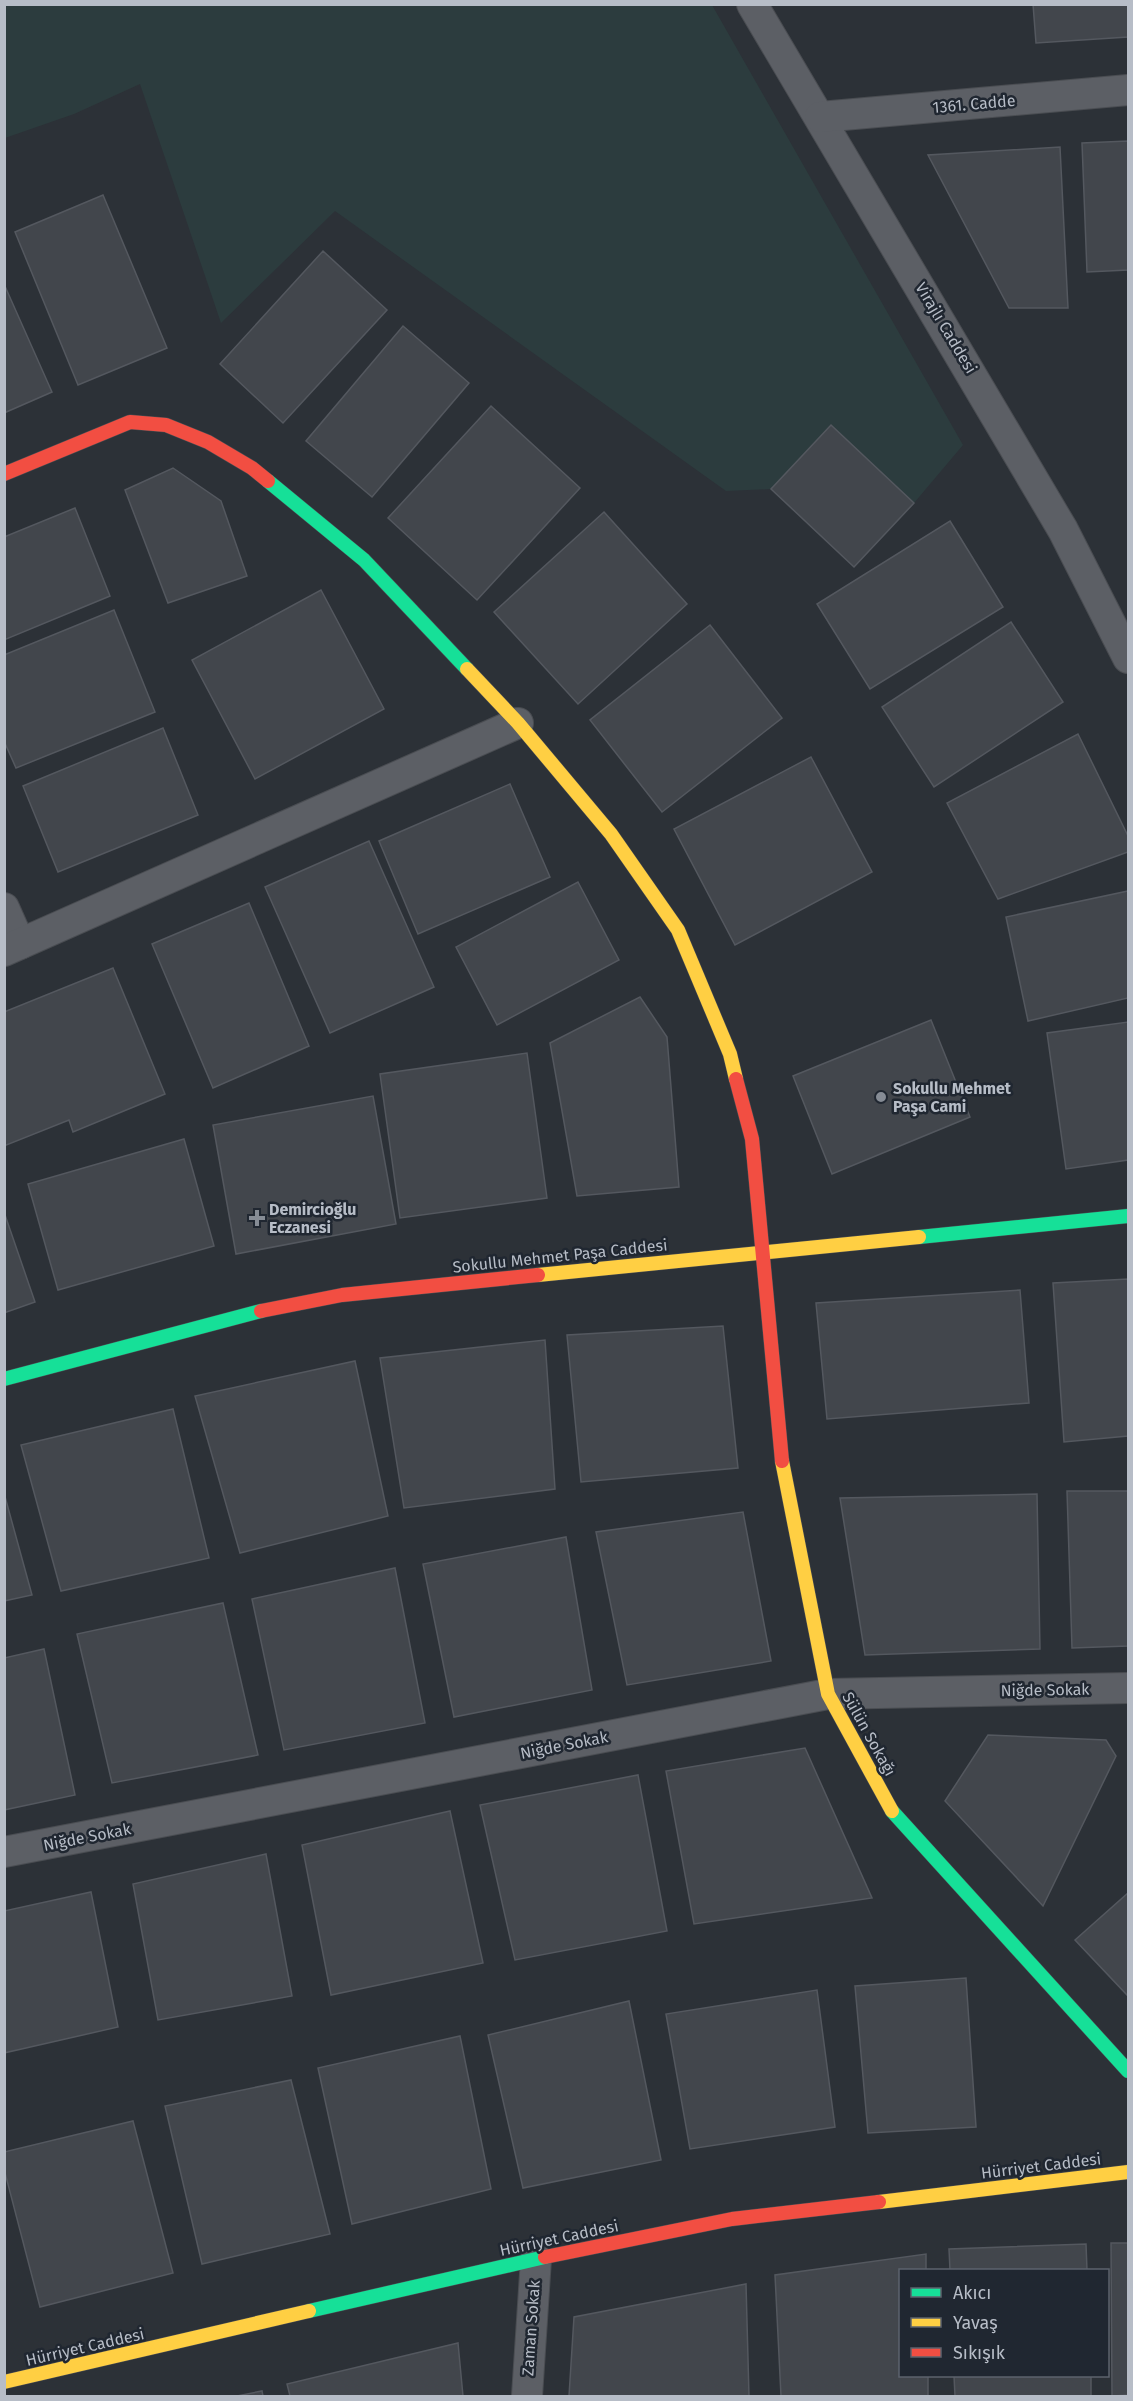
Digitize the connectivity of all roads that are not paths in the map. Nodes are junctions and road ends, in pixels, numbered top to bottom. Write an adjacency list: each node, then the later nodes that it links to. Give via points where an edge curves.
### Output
1 (752, 4): 3 (street, Virajlı Caddesi)
2 (1128, 90): 3 (street, 1361. Cadde)
3 (820, 117): 5 (street, Virajlı Caddesi, via 1058,520)
4 (4, 474): 6 (street, Sülün Sokağı, via 130,422 166,425 208,442 252,468 364,560)
5 (1128, 658)
6 (518, 723): 8 (street); 10 (street, Sülün Sokağı, via 611,834 678,930 730,1054 752,1139)
7 (4, 908): 8 (street)
8 (12, 948)
9 (1128, 1216): 10 (street, Sokullu Mehmet Paşa Caddesi)
10 (764, 1251): 11 (street, Sokullu Mehmet Paşa Caddesi, via 342,1295 262,1311); 13 (street, Sülün Sokağı, via 784,1481)
11 (4, 1379)
12 (1128, 1688): 13 (street, Niğde Sokak)
13 (828, 1694): 14 (street, Niğde Sokak); 15 (street, Sülün Sokağı, via 894,1815)
14 (4, 1852)
15 (1128, 2071)
16 (1128, 2172): 17 (street, Hürriyet Caddesi, via 732,2219)
17 (536, 2259): 18 (street, Hürriyet Caddesi); 19 (street, Zaman Sokak)
18 (4, 2382)
19 (527, 2397)

